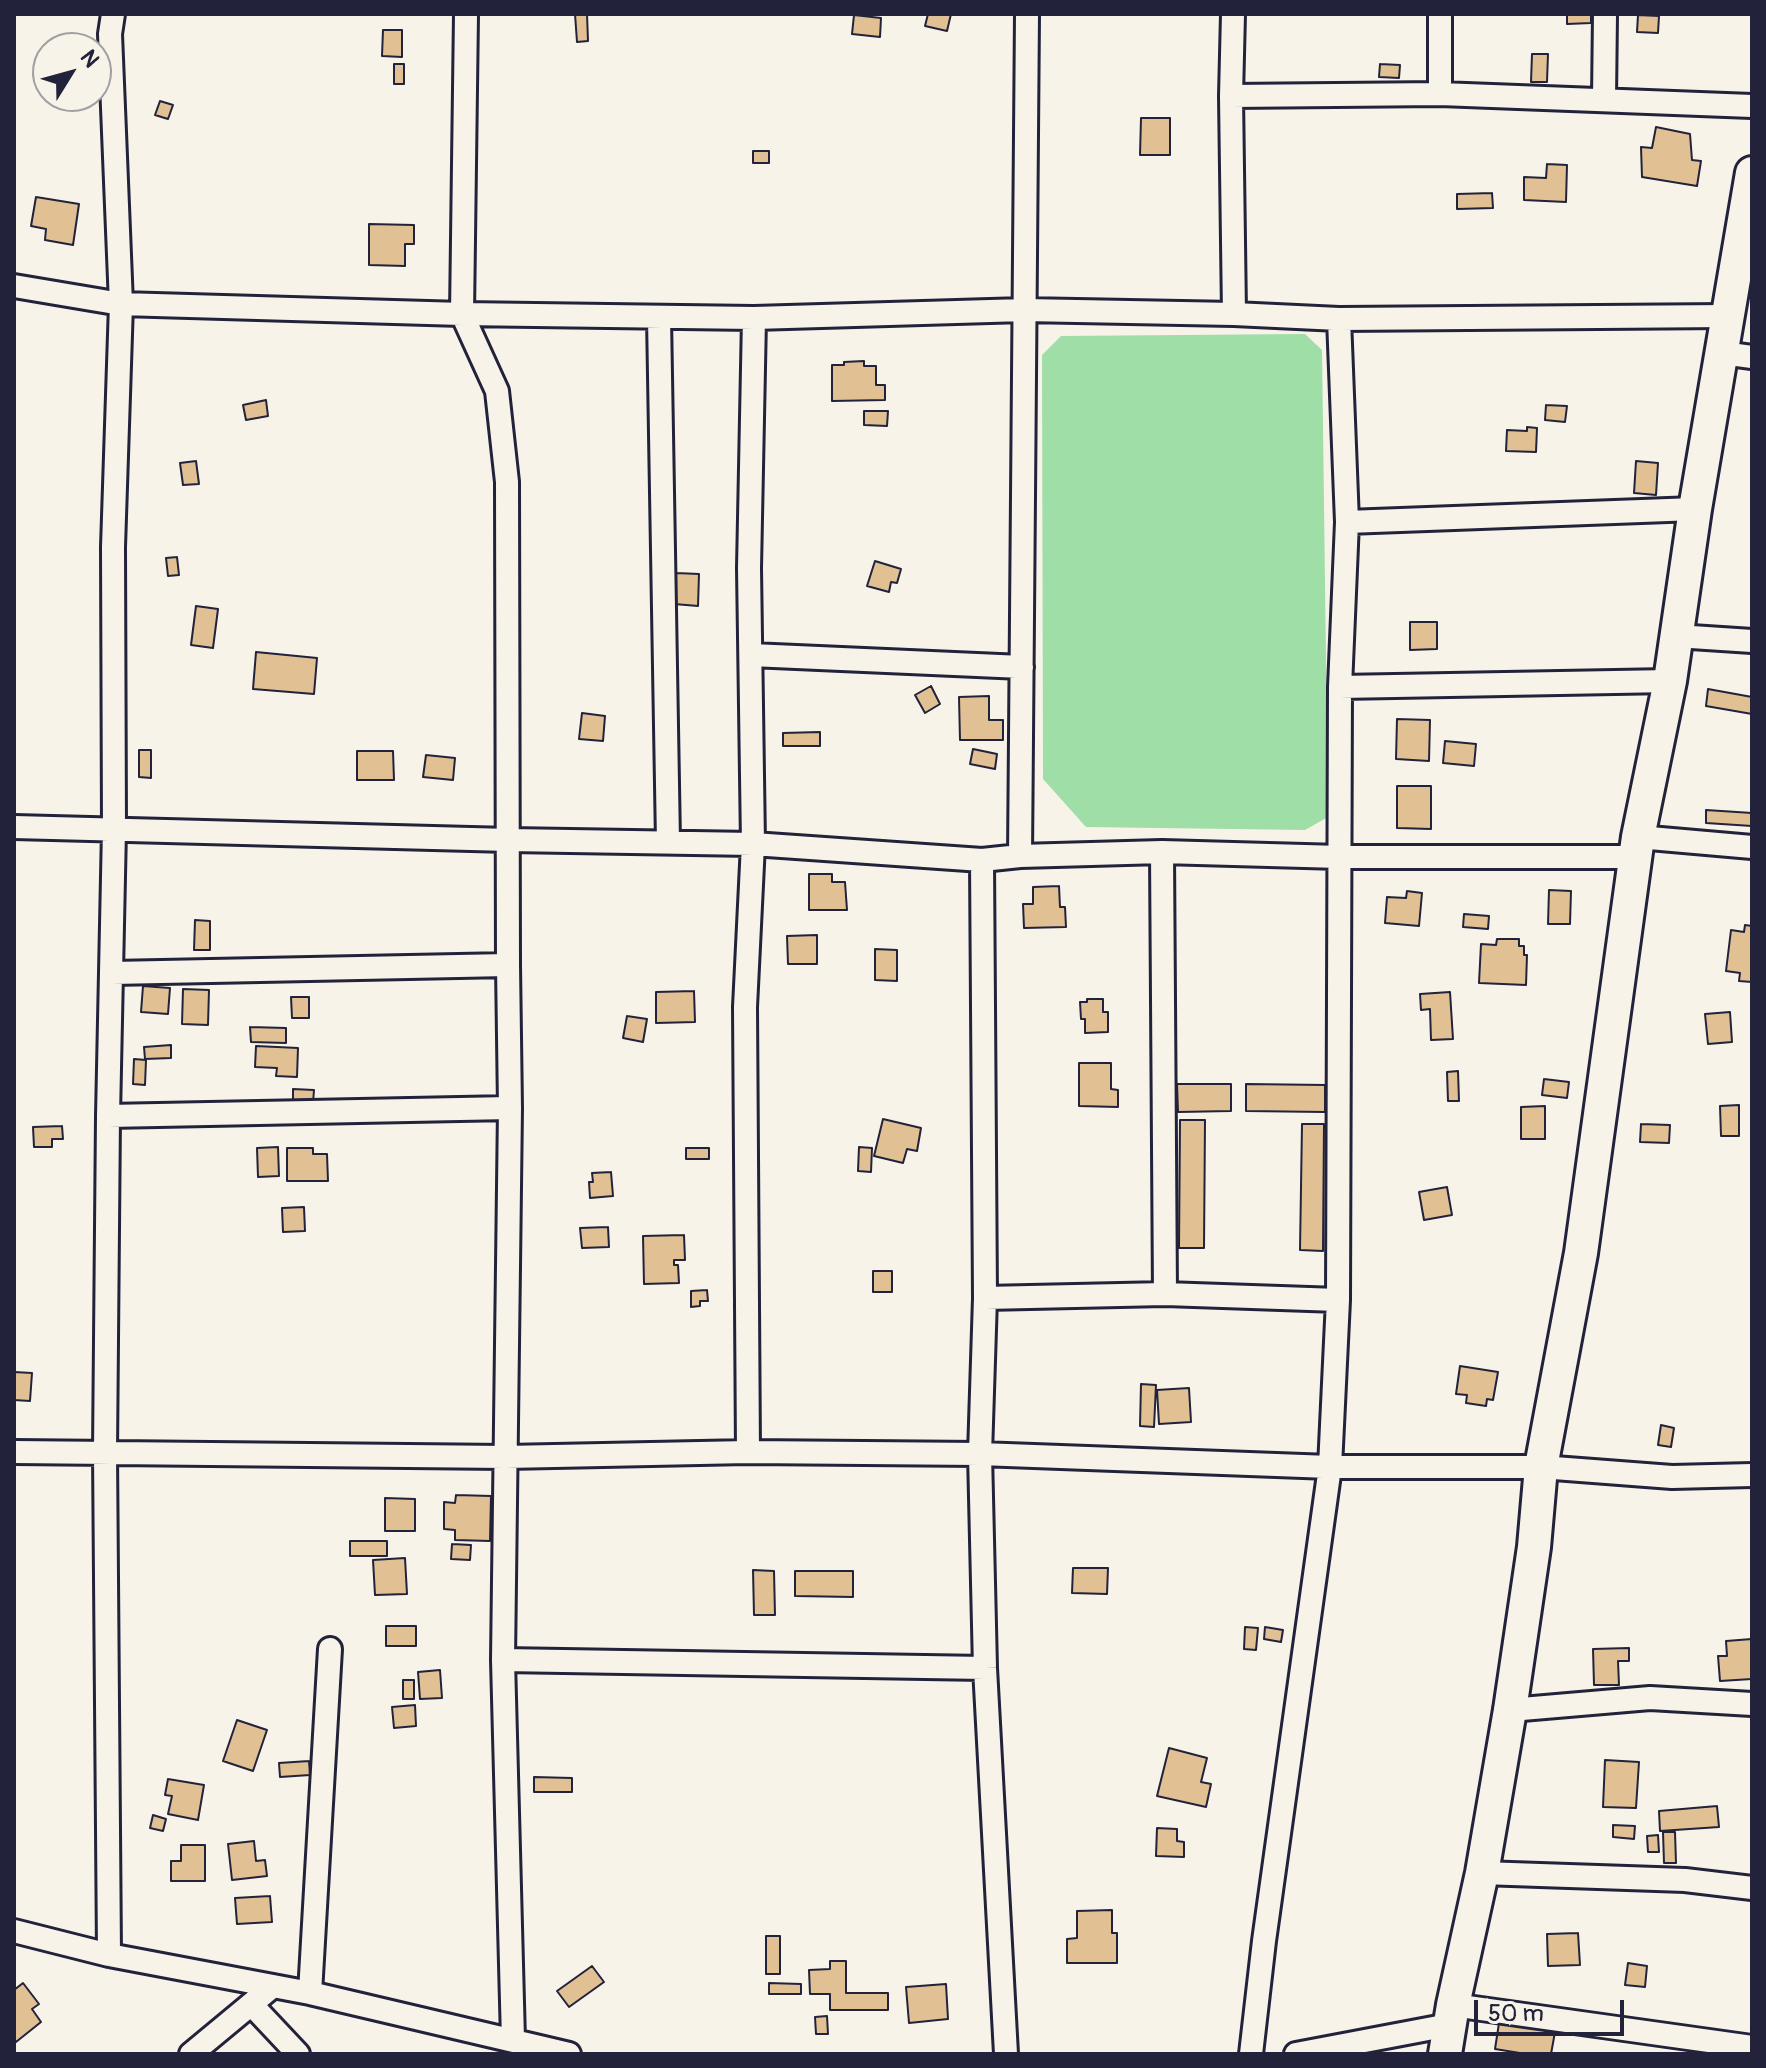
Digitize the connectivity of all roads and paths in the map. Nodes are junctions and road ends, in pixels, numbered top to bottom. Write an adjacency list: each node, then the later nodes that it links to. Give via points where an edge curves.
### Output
1 (113, 14): 13 (street)
2 (466, 14): 15 (street)
3 (1027, 14): 14 (street)
4 (1233, 14): 8 (street)
5 (1440, 14): 7 (street)
6 (1605, 14): 9 (street)
7 (1440, 94): 8 (street); 9 (street)
8 (1231, 96): 16 (street)
9 (1604, 99): 10 (street)
10 (1752, 106)
11 (1752, 173): 17 (street)
12 (14, 286): 13 (street)
13 (121, 304): 15 (street); 31 (street, via 113,547)
14 (1024, 310): 16 (street); 19 (street); 27 (street)
15 (462, 314): 18 (street); 32 (street, via 497,391 507,482)
16 (1234, 314): 20 (street)
17 (1728, 316): 20 (street); 21 (street)
18 (659, 317): 19 (street); 33 (street)
19 (754, 318): 26 (street)
20 (1339, 319): 23 (street)
21 (1737, 355): 22 (street)
22 (1695, 509): 23 (street); 24 (street)
23 (1347, 522): 29 (street)
24 (1676, 636): 25 (street); 28 (street)
25 (1752, 641)
26 (751, 655): 27 (street); 34 (street)
27 (1022, 667): 38 (street)
28 (1670, 681): 29 (street); 35 (street)
29 (1340, 687): 39 (street)
30 (14, 827): 31 (street)
31 (114, 829): 32 (street); 42 (street)
32 (509, 840): 33 (street); 41 (street)
33 (668, 842): 34 (street)
34 (753, 844): 40 (street); 50 (street, via 745,1007)
35 (1637, 847): 36 (street); 39 (street); 54 (street, via 1581,1253)
36 (1752, 847)
37 (1162, 852): 38 (street); 39 (street); 45 (street)
38 (1020, 856): 40 (street)
39 (1340, 857): 47 (street)
40 (982, 860): 46 (street)
41 (508, 965): 42 (street); 43 (street)
42 (112, 973): 44 (street)
43 (510, 1108): 44 (street); 52 (street)
44 (108, 1116): 49 (street)
45 (1165, 1294): 46 (street); 47 (street)
46 (985, 1298): 51 (street)
47 (1338, 1300): 53 (street)
48 (14, 1452): 49 (street)
49 (105, 1452): 52 (street); 64 (street)
50 (748, 1452): 51 (street); 52 (street)
51 (980, 1454): 53 (street); 58 (street)
52 (506, 1457): 57 (street)
53 (1330, 1467): 54 (street); 76 (street)
54 (1541, 1467): 55 (street, via 1672,1477); 60 (street)
55 (1752, 1475)
56 (330, 1649): 66 (street)
57 (503, 1660): 58 (street); 69 (street)
58 (985, 1668): 75 (street)
59 (1752, 1704): 60 (street, via 1650,1698)
60 (1510, 1710): 61 (street)
61 (1482, 1873): 62 (street, via 1685,1880); 68 (street)
62 (1752, 1888)
63 (14, 1931): 64 (street)
64 (109, 1955): 65 (street)
65 (273, 1986): 66 (street); 67 (street)
66 (310, 1993): 69 (street)
67 (251, 2004): 72 (street); 73 (street)
68 (1449, 2028): 70 (street); 77 (street)
69 (513, 2040): 71 (street)
70 (1752, 2047)
71 (542, 2051): 74 (street)
72 (191, 2054)
73 (298, 2054)
74 (569, 2054)
75 (1006, 2054)
76 (1251, 2054)
77 (1296, 2054)

